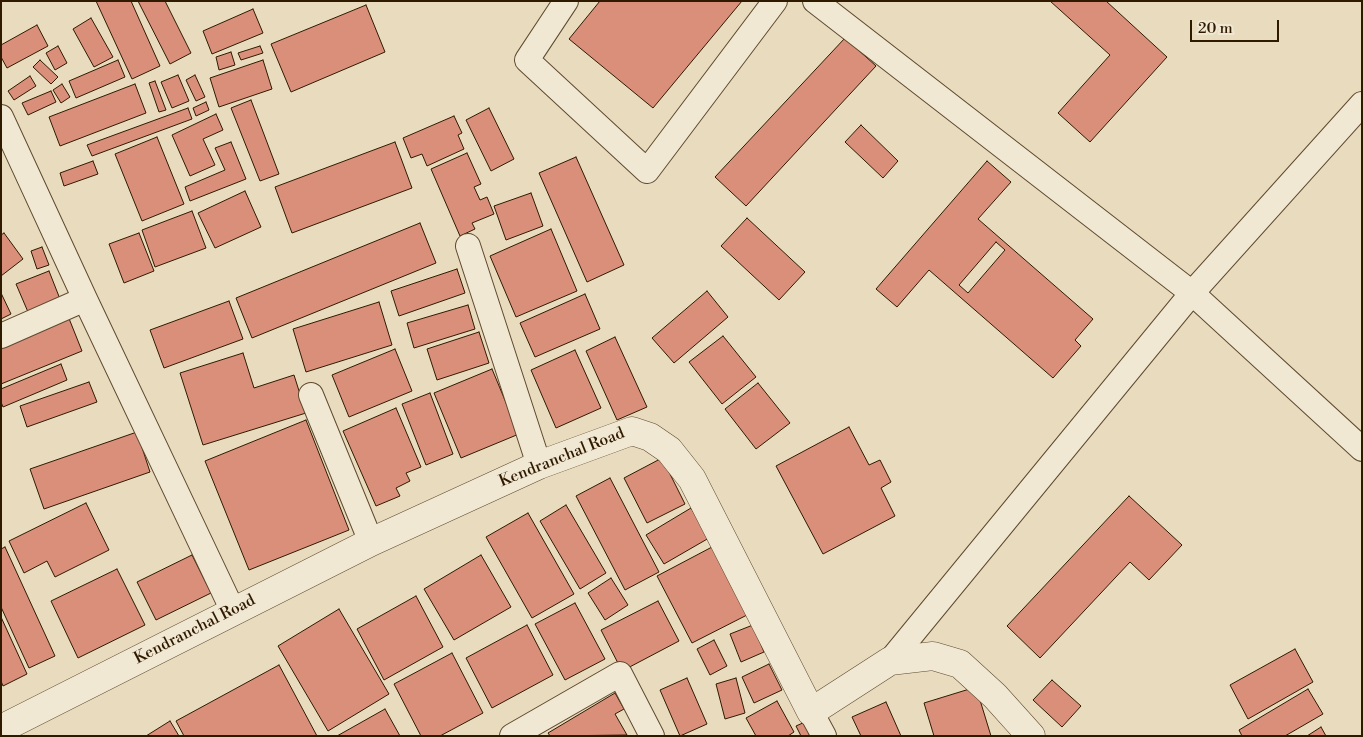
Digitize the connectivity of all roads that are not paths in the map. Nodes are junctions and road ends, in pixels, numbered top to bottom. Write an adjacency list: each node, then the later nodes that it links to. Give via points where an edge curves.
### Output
1 (566, 1): 2 (street, via 526,60 647,171)
2 (775, 1)
3 (815, 1): 7 (street)
4 (1362, 104): 7 (street)
5 (1, 117): 8 (street)
6 (468, 246): 12 (street)
7 (1192, 293): 11 (street); 15 (street)
8 (85, 299): 9 (street); 14 (street)
9 (1, 336)
10 (311, 395): 13 (street)
11 (1362, 449)
12 (539, 464): 13 (street, Kendranchal Road); 16 (street, Kendranchal Road, via 632,431 650,437 669,450 692,479)
13 (371, 542): 14 (street, Kendranchal Road)
14 (233, 612): 17 (street, Kendranchal Road)
15 (890, 661): 16 (street); 21 (street, via 933,656 960,664)
16 (811, 712): 20 (street)
17 (1, 729)
18 (512, 736): 19 (street, via 620,674)
19 (652, 736)
20 (824, 736)
21 (1031, 736)

